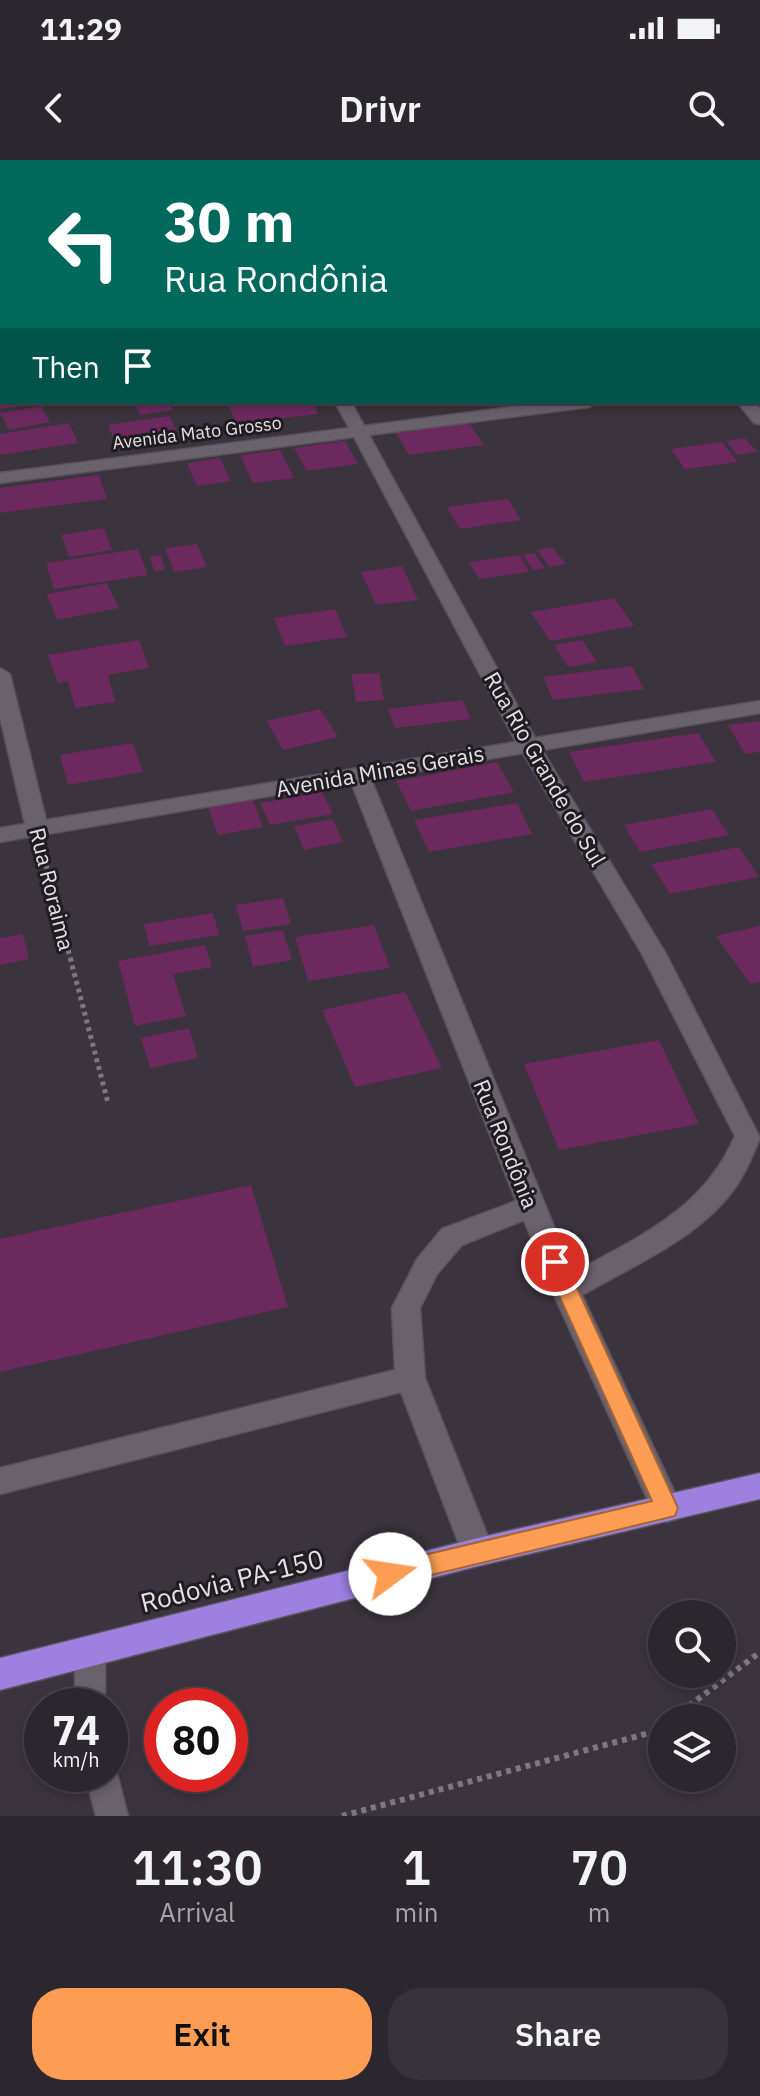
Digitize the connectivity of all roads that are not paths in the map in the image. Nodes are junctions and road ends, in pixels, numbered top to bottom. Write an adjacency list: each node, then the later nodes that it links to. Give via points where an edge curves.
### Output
1 (344, 404): 5 (street, Rua Rio Grande do Sul)
2 (574, 404): 5 (street, Avenida Mato Grosso)
3 (747, 404): 4 (street)
4 (760, 419)
5 (360, 433): 6 (street, Avenida Mato Grosso); 9 (street, Rua Rio Grande do Sul)
6 (0, 478)
7 (0, 674): 11 (street, Rua Roraima)
8 (760, 707): 9 (street, Avenida Minas Gerais)
9 (529, 746): 10 (street, Avenida Minas Gerais); 14 (street, Rua Rio Grande do Sul, via 654,954 748,1136 714,1195)
10 (359, 775): 11 (street, Avenida Minas Gerais); 13 (street, Rua Rondônia)
11 (37, 829): 12 (street, Avenida Minas Gerais)
12 (0, 835)
13 (531, 1206): 14 (street, Rua Rondônia); 15 (street, via 452,1237 427,1267 406,1308)
14 (566, 1291): 18 (street, Rua Rondônia)
15 (410, 1378): 16 (street); 19 (street)
16 (0, 1481)
17 (760, 1486): 18 (highway, Rodovia PA-150)
18 (667, 1508): 19 (highway, Rodovia PA-150)
19 (478, 1552): 20 (highway, Rodovia PA-150)
20 (90, 1650): 21 (highway, Rodovia PA-150); 22 (lane)
21 (0, 1674)
22 (90, 1688)
23 (106, 1792): 24 (lane)
24 (112, 1816)

